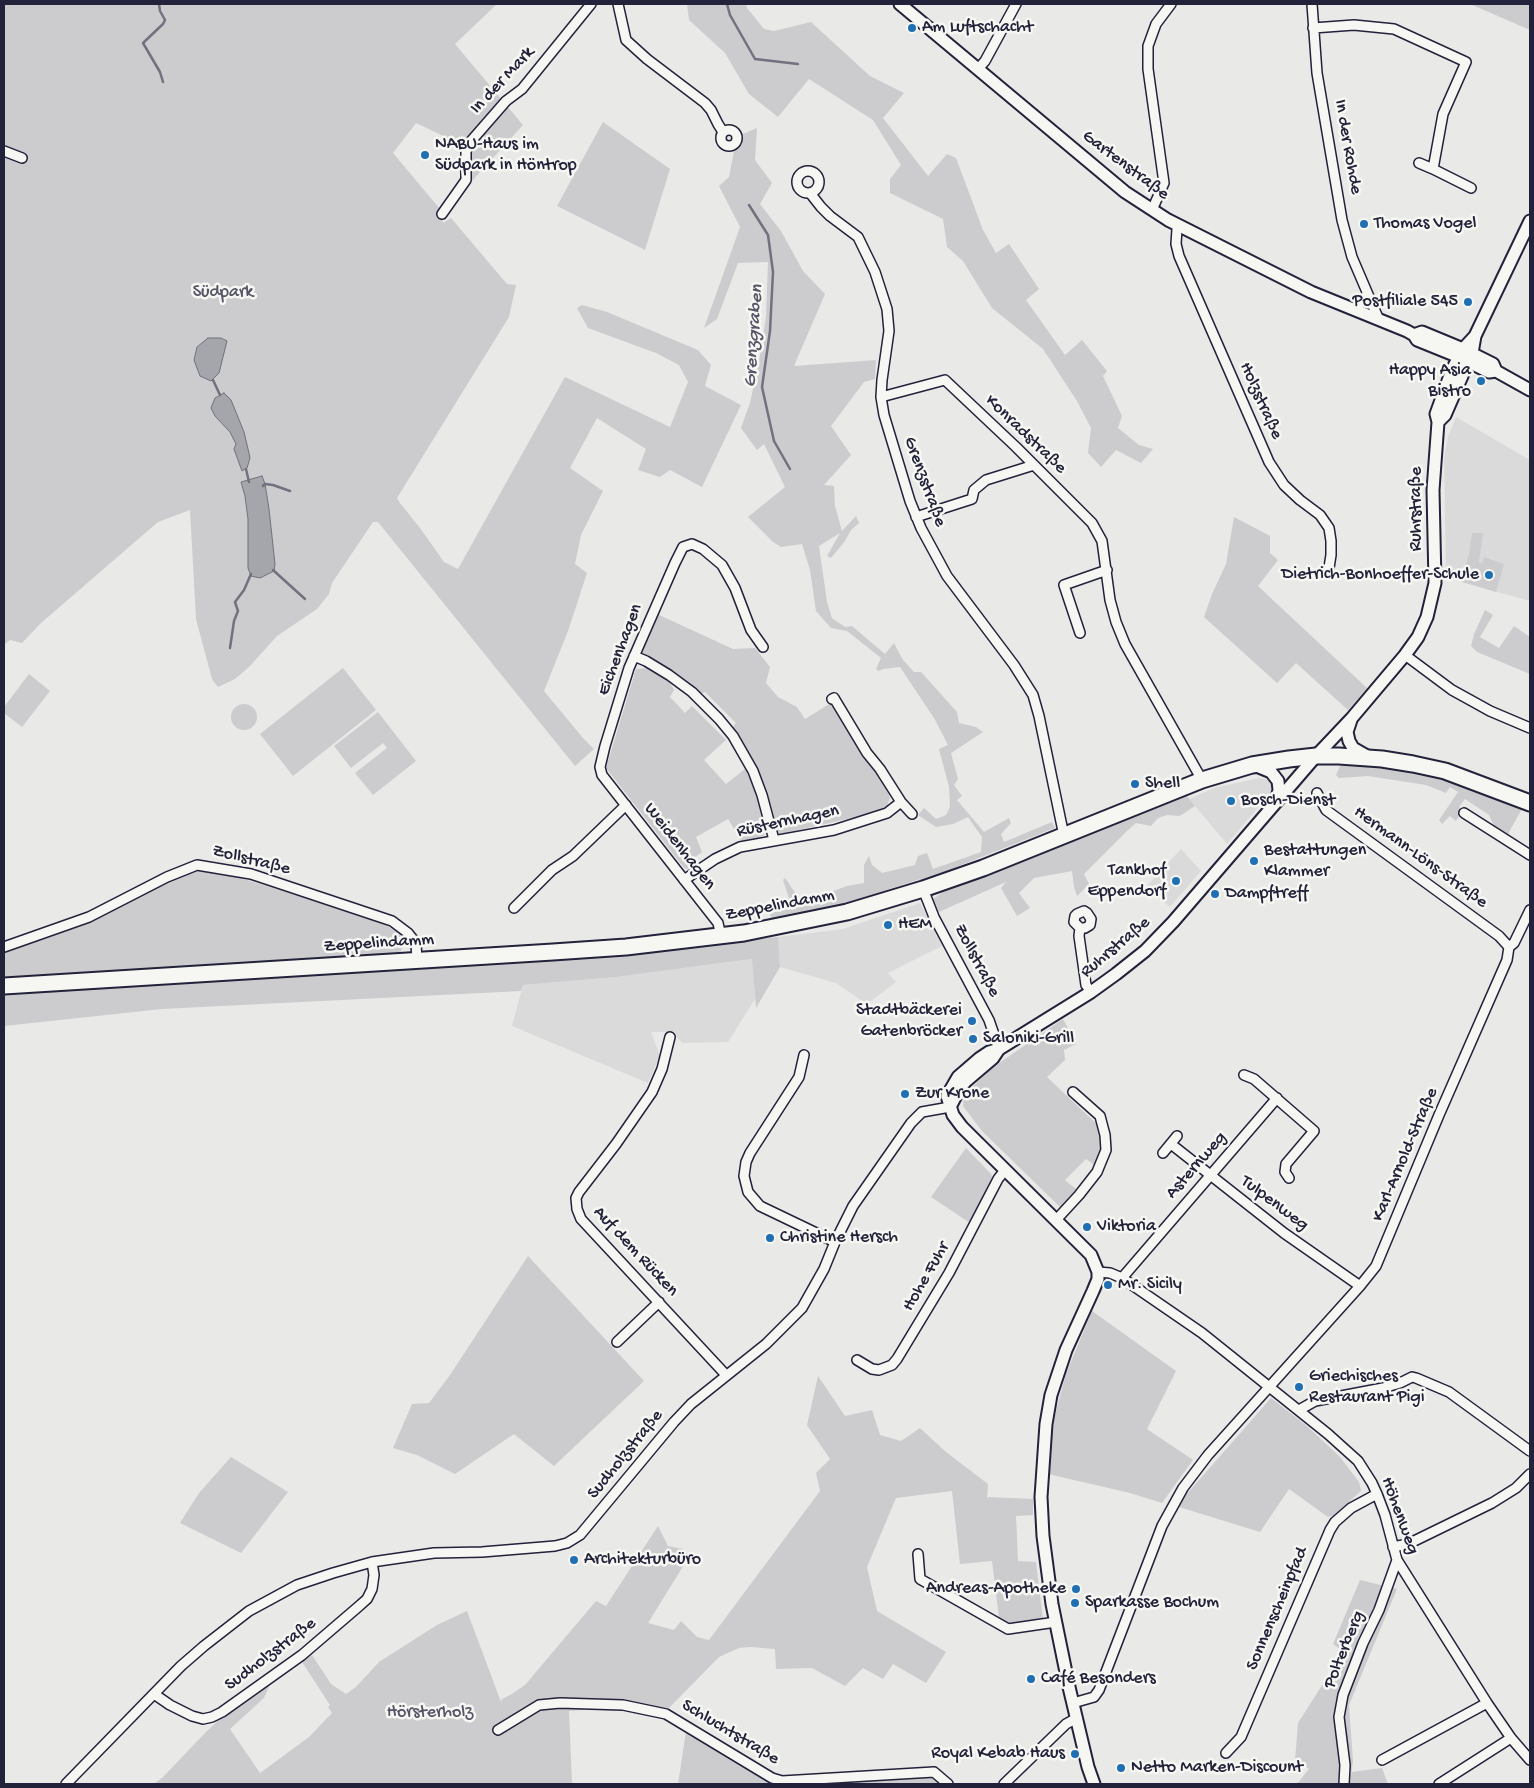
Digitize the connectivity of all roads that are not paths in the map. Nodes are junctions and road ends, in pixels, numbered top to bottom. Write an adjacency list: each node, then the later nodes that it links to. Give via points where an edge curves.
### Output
1 (591, 4): 17 (street, In der Mark, via 522,89 506,101 472,140 466,152 466,180)
2 (618, 4): 9 (street, via 626,40 705,103)
3 (900, 4): 8 (street, Gartenstraße)
4 (1016, 4): 8 (street)
5 (1172, 4): 16 (street, via 1156,24 1148,46 1148,69 1164,183)
6 (1312, 4): 7 (street, In der Rohde)
7 (1313, 28): 13 (street, via 1354,25 1394,29 1466,62 1443,114); 20 (street, In der Rohde, via 1317,73 1342,220 1352,257)
8 (978, 69): 16 (street, Gartenstraße, via 1125,192)
9 (723, 132)
10 (4, 151): 11 (street)
11 (22, 158)
12 (1419, 164): 13 (street)
13 (1433, 169): 14 (street)
14 (1471, 188)
15 (810, 193): 25 (street, Grenzstraße, via 830,216 858,238 875,272 887,309 889,331)
16 (1152, 210): 19 (street, Gartenstraße)
17 (442, 214)
18 (1530, 221): 23 (street, Ruhrstraße)
19 (1179, 226): 21 (street, Gartenstraße); 29 (street, Holzstraße, via 1176,244 1179,256 1269,462 1284,485 1320,515 1329,528 1331,555)
20 (1367, 293): 21 (street); 22 (street, In der Rohde)
21 (1354, 310): 22 (street, Gartenstraße)
22 (1378, 320): 23 (street, Gartenstraße, via 1414,334 1417,340)
23 (1465, 355): 24 (street, Gartenstraße, via 1493,364 1496,371); 32 (street, Ruhrstraße, via 1442,394 1436,414 1433,596 1418,637)
24 (1530, 390)
25 (882, 396): 26 (street, Konradstraße, via 945,380); 27 (street, Grenzstraße, via 884,414)
26 (1034, 465): 27 (street, via 986,480 974,490 972,499); 28 (street, Konradstraße, via 1098,531)
27 (916, 517): 49 (street, Grenzstraße, via 947,576 1033,695)
28 (1107, 570): 30 (street, via 1064,585); 41 (street, Konradstraße, via 1110,600 1125,644)
29 (1328, 574)
30 (1080, 633)
31 (763, 648): 33 (street, Eichenhagen, via 751,630 736,588 722,565 692,544 683,547)
32 (1405, 655): 35 (street, Ruhrstraße); 36 (street, via 1452,690)
33 (634, 656): 40 (street, Eichenhagen); 50 (street, via 670,675 692,692 733,736 753,771)
34 (832, 699): 43 (street)
35 (1352, 719): 37 (street, Ruhrstraße); 38 (street, via 1347,732 1349,741 1353,748)
36 (1530, 728)
37 (1316, 756): 38 (main road, Zeppelindamm); 39 (main road, Zeppelindamm); 45 (street, Ruhrstraße)
38 (1371, 759): 44 (main road, Zeppelindamm, via 1445,771)
39 (1252, 765): 41 (main road, Zeppelindamm); 45 (street, via 1271,772 1278,781)
40 (600, 769): 46 (street, Weidenhagen)
41 (1202, 780): 49 (main road, Zeppelindamm)
42 (1317, 794): 59 (street, Hermann-Löns-Straße, via 1326,810 1499,936)
43 (902, 802): 48 (street); 50 (street, Rüsternhagen, via 887,813 834,830)
44 (1530, 803)
45 (1275, 804): 62 (street, Ruhrstraße, via 1162,934)
46 (626, 805): 52 (street, Weidenhagen); 54 (street, Weidenhagen)
47 (1464, 813): 51 (street)
48 (912, 814)
49 (1064, 836): 53 (main road, Zeppelindamm)
50 (774, 840): 52 (street, Rüsternhagen, via 728,852)
51 (1530, 855)
52 (684, 880): 57 (street, Weidenhagen, via 718,923)
53 (923, 890): 57 (main road, Zeppelindamm, via 847,912); 64 (street, Zollstraße, via 989,1020)
54 (514, 908)
55 (1530, 910): 59 (street, Karl-Arnold-Straße)
56 (1080, 928): 62 (street, via 1086,985)
57 (721, 936): 60 (main road, Zeppelindamm, via 616,948)
58 (4, 947): 60 (street, Zollstraße, via 88,917 198,864 252,874 392,921 416,943)
59 (1509, 947): 80 (street, Karl-Arnold-Straße, via 1507,960 1386,1244 1376,1266)
60 (417, 961): 61 (main road, Zeppelindamm)
61 (4, 986)
62 (1091, 992): 64 (street, Ruhrstraße)
63 (670, 1037): 81 (street, Auf dem Rücken, via 662,1070 645,1104 579,1192 576,1201 581,1219)
64 (999, 1049): 69 (street, Ruhrstraße, via 989,1052 958,1077 947,1096)
65 (804, 1055): 77 (street, via 799,1077 750,1153 744,1176 748,1192 760,1206)
66 (1244, 1075): 68 (street)
67 (1073, 1092): 76 (street, via 1100,1116 1106,1150 1097,1172)
68 (1277, 1098): 74 (street, Asternweg); 75 (street, via 1314,1131 1286,1164 1285,1172)
69 (950, 1107): 73 (street, via 962,1127); 77 (street, Sudholzstraße, via 922,1112 911,1123 853,1206)
70 (1177, 1136): 71 (street)
71 (1171, 1144): 72 (street); 74 (street, Tulpenweg)
72 (1163, 1153)
73 (1005, 1170): 76 (street); 83 (street, Hohe Fuhr, via 901,1355 892,1365 880,1370)
74 (1210, 1176): 79 (street, Asternweg); 80 (street, Tulpenweg)
75 (1289, 1178)
76 (1056, 1220): 78 (street, via 1091,1254)
77 (835, 1242): 84 (street, Sudholzstraße, via 802,1308 766,1344)
78 (1098, 1272): 79 (street, Höhenweg); 94 (street, via 1065,1351 1046,1424 1042,1510)
79 (1122, 1278): 85 (street, Höhenweg, via 1206,1336)
80 (1360, 1286): 85 (street, Karl-Arnold-Straße)
81 (659, 1302): 82 (street); 84 (street, Auf dem Rücken)
82 (617, 1342)
83 (857, 1360)
84 (726, 1375): 93 (street, Sudholzstraße, via 674,1422 589,1526 572,1541 555,1546 434,1553)
85 (1270, 1387): 86 (street, Höhenweg); 96 (street, Karl-Arnold-Straße, via 1183,1488 1162,1526 1099,1690 1094,1697)
86 (1299, 1410): 87 (street, via 1315,1401 1416,1378 1449,1392); 89 (street, Höhenweg, via 1347,1450)
87 (1530, 1451)
88 (1530, 1474): 90 (street, via 1516,1488 1492,1503 1408,1544)
89 (1377, 1494): 90 (street, Höhenweg); 101 (street, Sonnenscheinpfad, via 1351,1508 1330,1530 1241,1737)
90 (1393, 1547): 92 (street, Höhenweg)
91 (918, 1554): 94 (street, via 920,1579 1008,1630)
92 (1397, 1560): 97 (street, Höhenweg); 108 (street, Polterberg, via 1343,1695 1339,1717)
93 (372, 1562): 95 (street, Sudholzstraße, via 297,1585 250,1611 204,1646); 95 (street, Sudholzstraße, via 372,1589 358,1607 302,1655 222,1712 203,1719 170,1705)
94 (1056, 1622): 96 (street)
95 (154, 1694): 104 (street, Sudholzstraße)
96 (1073, 1703): 98 (street)
97 (1487, 1703): 100 (street, Höhenweg); 102 (street)
98 (1077, 1718): 106 (street, via 1066,1724); 107 (street)
99 (498, 1730): 105 (street, Schluchtstraße, via 539,1705 623,1705 666,1714 782,1781 934,1772)
100 (1511, 1738): 103 (street, Höhenweg); 109 (street)
101 (1226, 1753)
102 (1382, 1760)
103 (1530, 1760)
104 (66, 1784)
105 (948, 1784)
106 (1004, 1784)
107 (1094, 1784)
108 (1344, 1784)
109 (1439, 1784)

